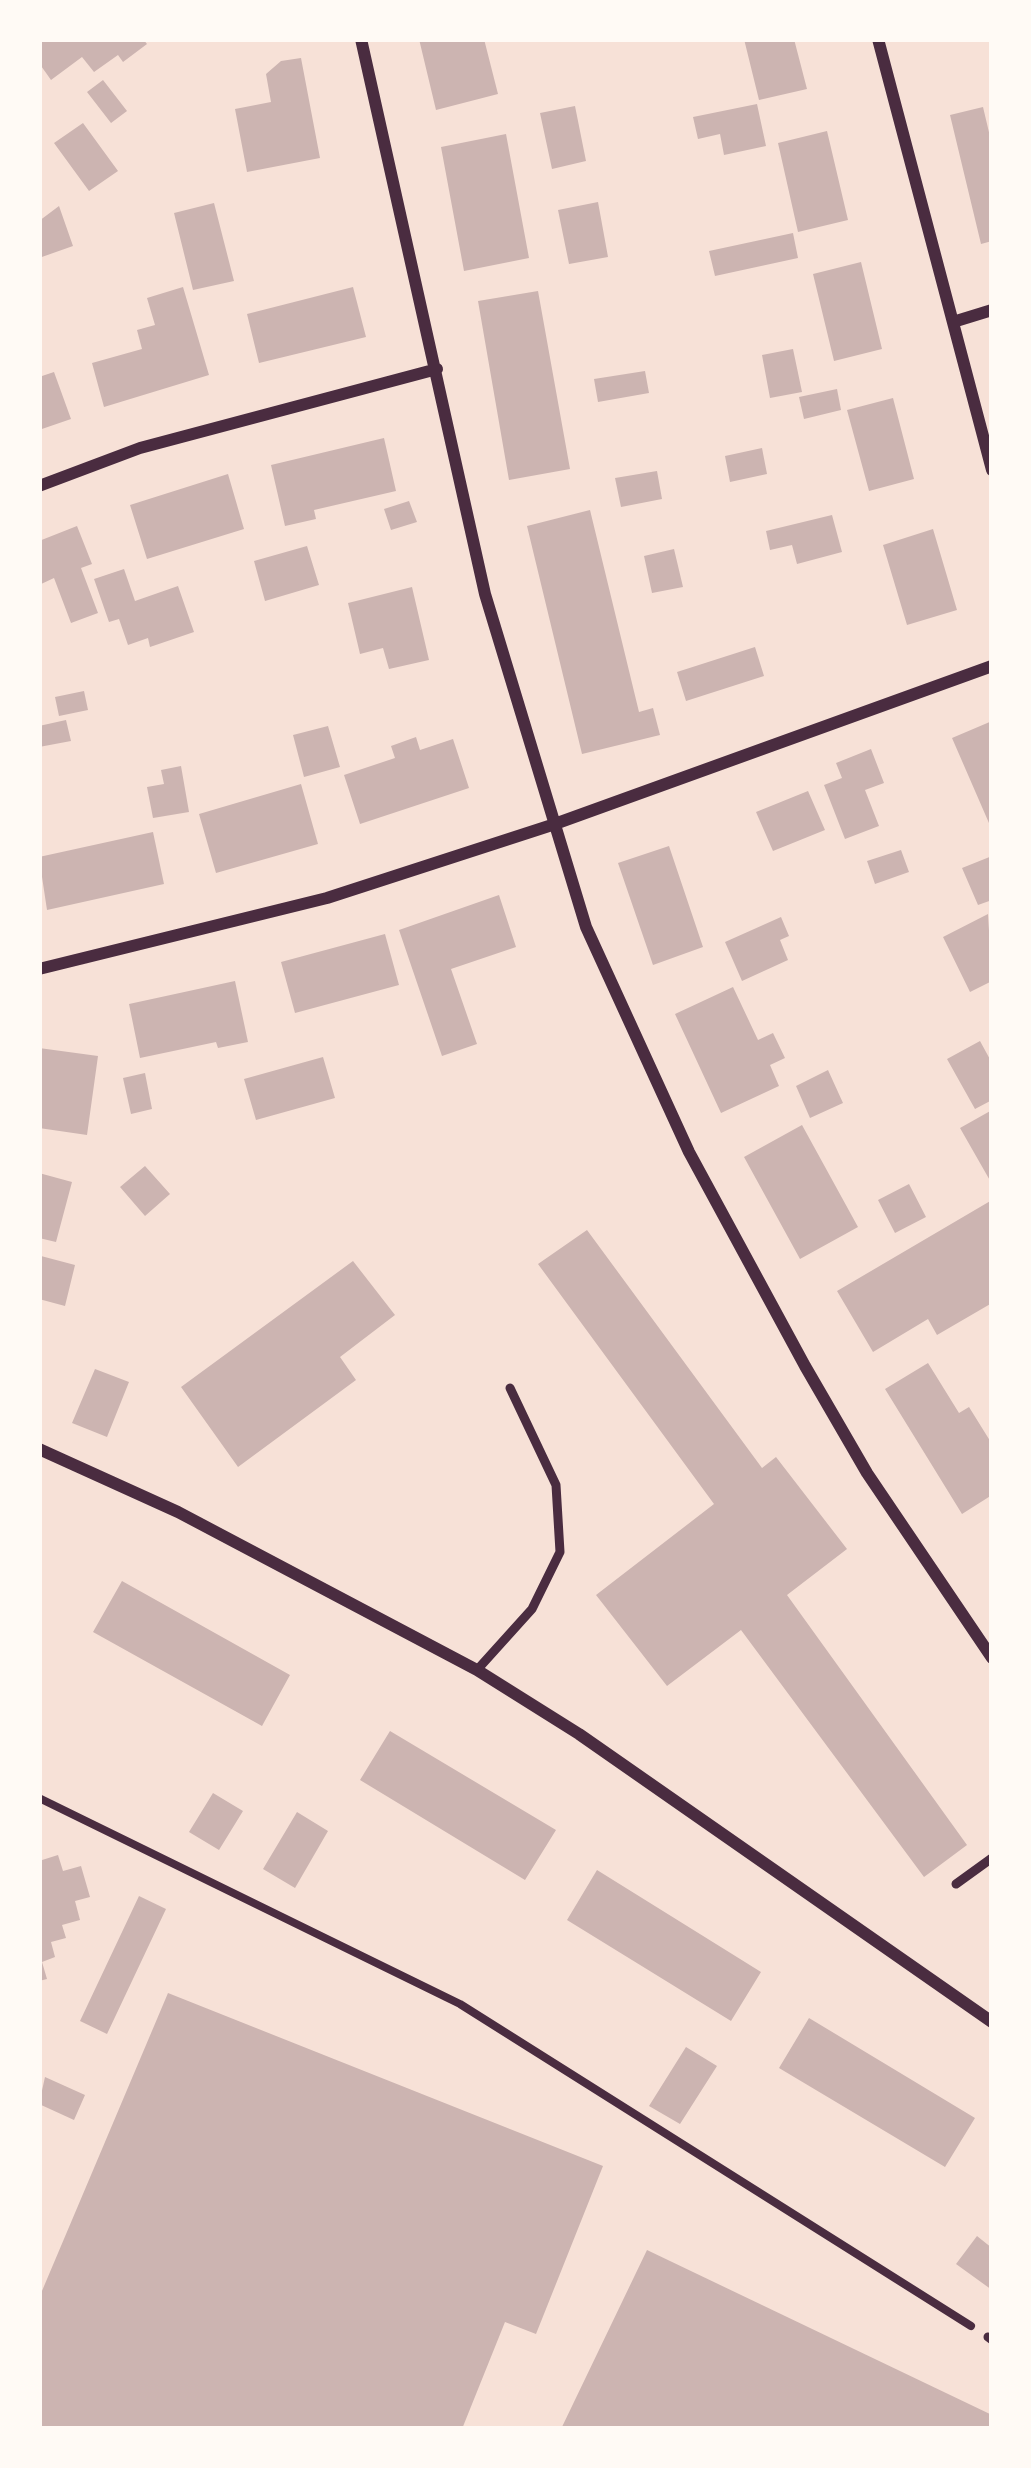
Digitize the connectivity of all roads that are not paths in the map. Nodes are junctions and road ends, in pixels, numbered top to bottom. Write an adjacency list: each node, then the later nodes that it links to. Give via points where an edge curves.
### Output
1 (361, 39): 5 (street)
2 (878, 39): 4 (street)
3 (992, 310): 4 (street)
4 (953, 322): 6 (street)
5 (437, 369): 7 (street, via 140,448); 9 (street, via 485,594)
6 (992, 470)
7 (39, 486)
8 (992, 666): 9 (street)
9 (552, 825): 10 (street, via 238,923); 13 (street, via 594,947 689,1152 868,1473)
10 (39, 969)
11 (510, 1388): 14 (lane, via 556,1485 560,1552 532,1609)
12 (39, 1449): 14 (street, via 178,1512)
13 (992, 1658)
14 (477, 1670): 17 (street)
15 (992, 1858): 16 (lane)
16 (956, 1884)
17 (992, 2022)

